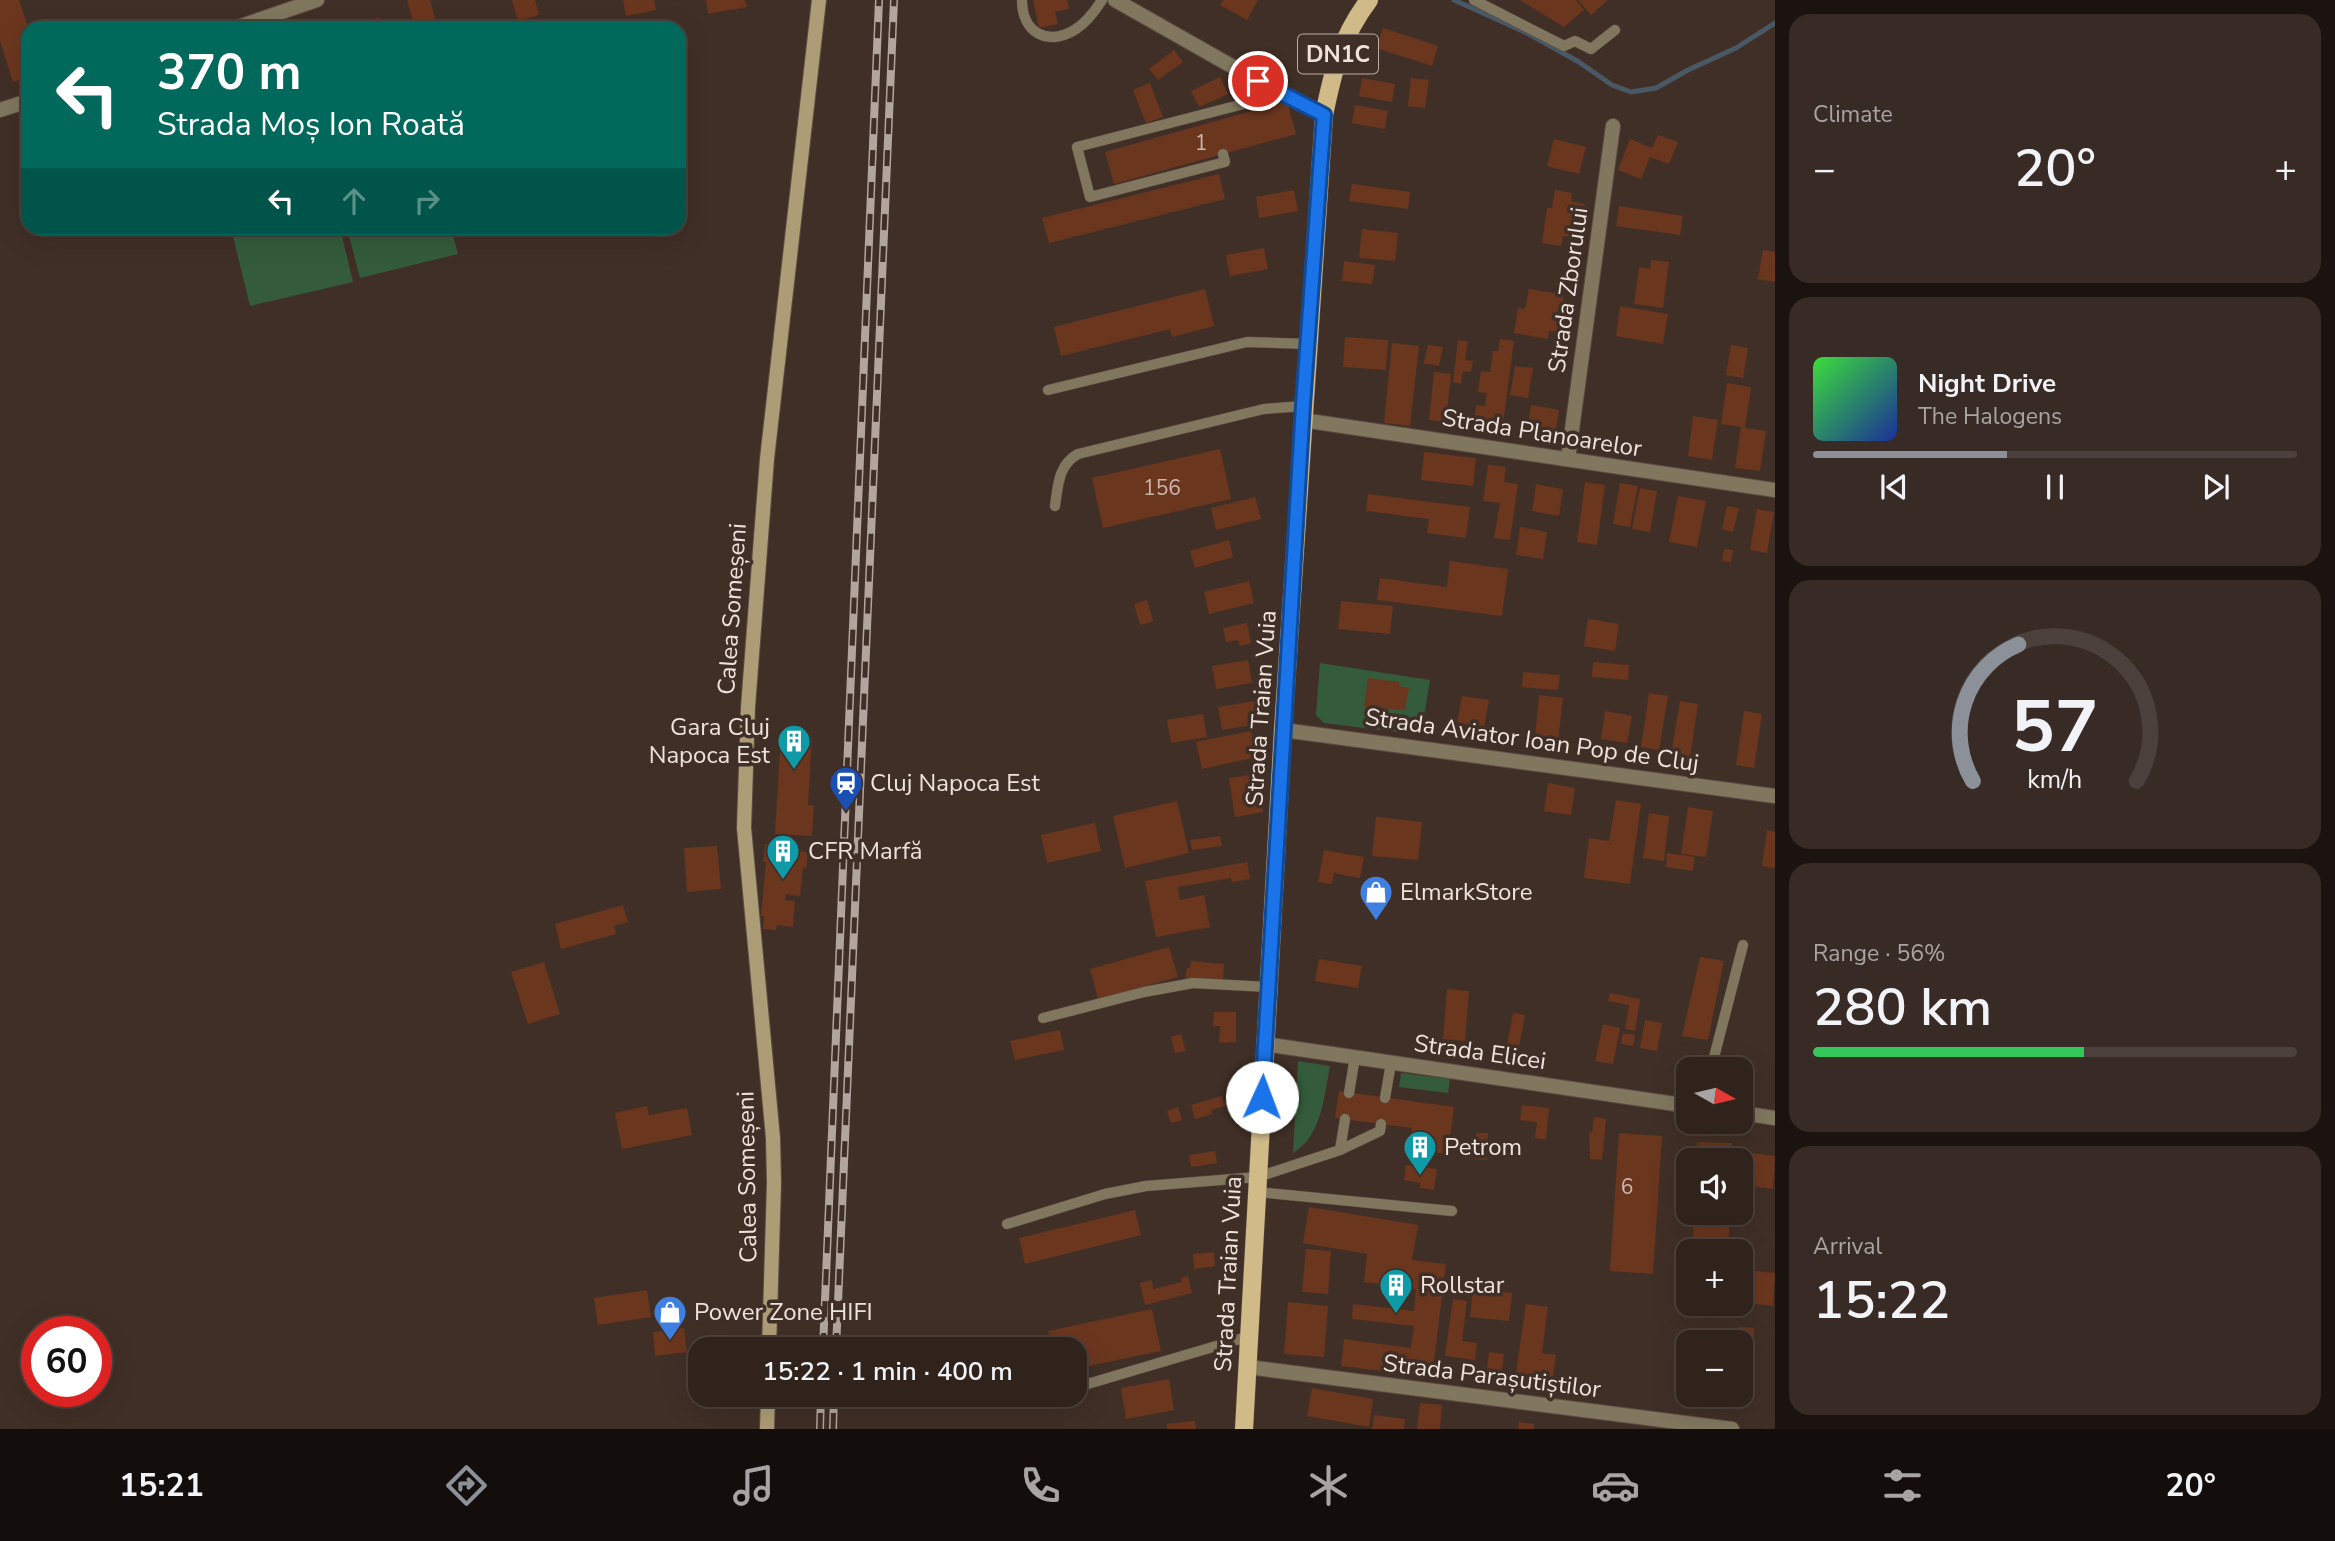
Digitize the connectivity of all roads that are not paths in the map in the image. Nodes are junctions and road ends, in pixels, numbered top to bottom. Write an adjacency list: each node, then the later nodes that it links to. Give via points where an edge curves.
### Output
1 (317, 0): 8 (street)
2 (819, 0): 43 (main road, Calea Someșeni, via 767,459 748,707 744,828 773,1138)
3 (1022, 0): 4 (lane, via 1028,26 1038,35 1052,38 1074,31)
4 (1102, 0)
5 (1115, 0): 10 (street)
6 (1368, 0): 13 (main road, Strada Traian Vuia / DN1C, via 1335,60)
7 (1474, 0): 9 (lane, via 1564,46 1575,41 1591,49)
8 (256, 21)
9 (1615, 30)
10 (1282, 93): 13 (street); 15 (lane, via 1213,117 1077,147 1090,197 1225,162)
11 (21, 103): 12 (street)
12 (0, 110)
13 (1324, 115): 16 (main road, Strada Traian Vuia / DN1C)
14 (1614, 127): 19 (street, Strada Zborului)
15 (1223, 154)
16 (1308, 344): 17 (lane, via 1247,342); 18 (main road, Strada Traian Vuia / DN1C)
17 (1048, 390)
18 (1303, 413): 19 (street, Strada Planoarelor); 21 (lane, via 1251,411 1078,454 1062,469); 22 (main road, Strada Traian Vuia / DN1C)
19 (1568, 459): 20 (street, Strada Planoarelor)
20 (1775, 490)
21 (1055, 506)
22 (1283, 730): 23 (street, Strada Aviator Ioan Pop de Cluj); 25 (main road, Strada Traian Vuia / DN1C)
23 (1775, 796)
24 (1743, 945): 29 (lane)
25 (1268, 987): 26 (lane, via 1193,983); 27 (main road, Strada Traian Vuia / DN1C)
26 (1043, 1018)
27 (1264, 1044): 28 (street, Strada Elicei); 39 (main road, Strada Traian Vuia / DN1C)
28 (1355, 1057): 30 (street, Strada Elicei); 31 (lane)
29 (1714, 1057)
30 (1391, 1063): 32 (lane); 33 (street, Strada Elicei)
31 (1349, 1093)
32 (1385, 1098)
33 (1676, 1104)
34 (1754, 1115): 35 (street)
35 (1775, 1118)
36 (1345, 1119): 38 (lane)
37 (1381, 1124): 38 (lane, via 1380,1130)
38 (1340, 1150): 39 (lane)
39 (1258, 1184): 40 (lane); 41 (lane, via 1146,1185); 42 (main road, Strada Traian Vuia / DN1C)
40 (1452, 1210)
41 (1007, 1224)
42 (1250, 1336): 44 (main road, Strada Traian Vuia / DN1C); 45 (lane)
43 (769, 1337)
44 (1248, 1367): 48 (main road, Strada Traian Vuia / DN1C); 49 (street, Strada Parașutiștilor)
45 (1087, 1384)
46 (767, 1407): 47 (main road)
47 (766, 1429)
48 (1244, 1429)
49 (1732, 1429)

